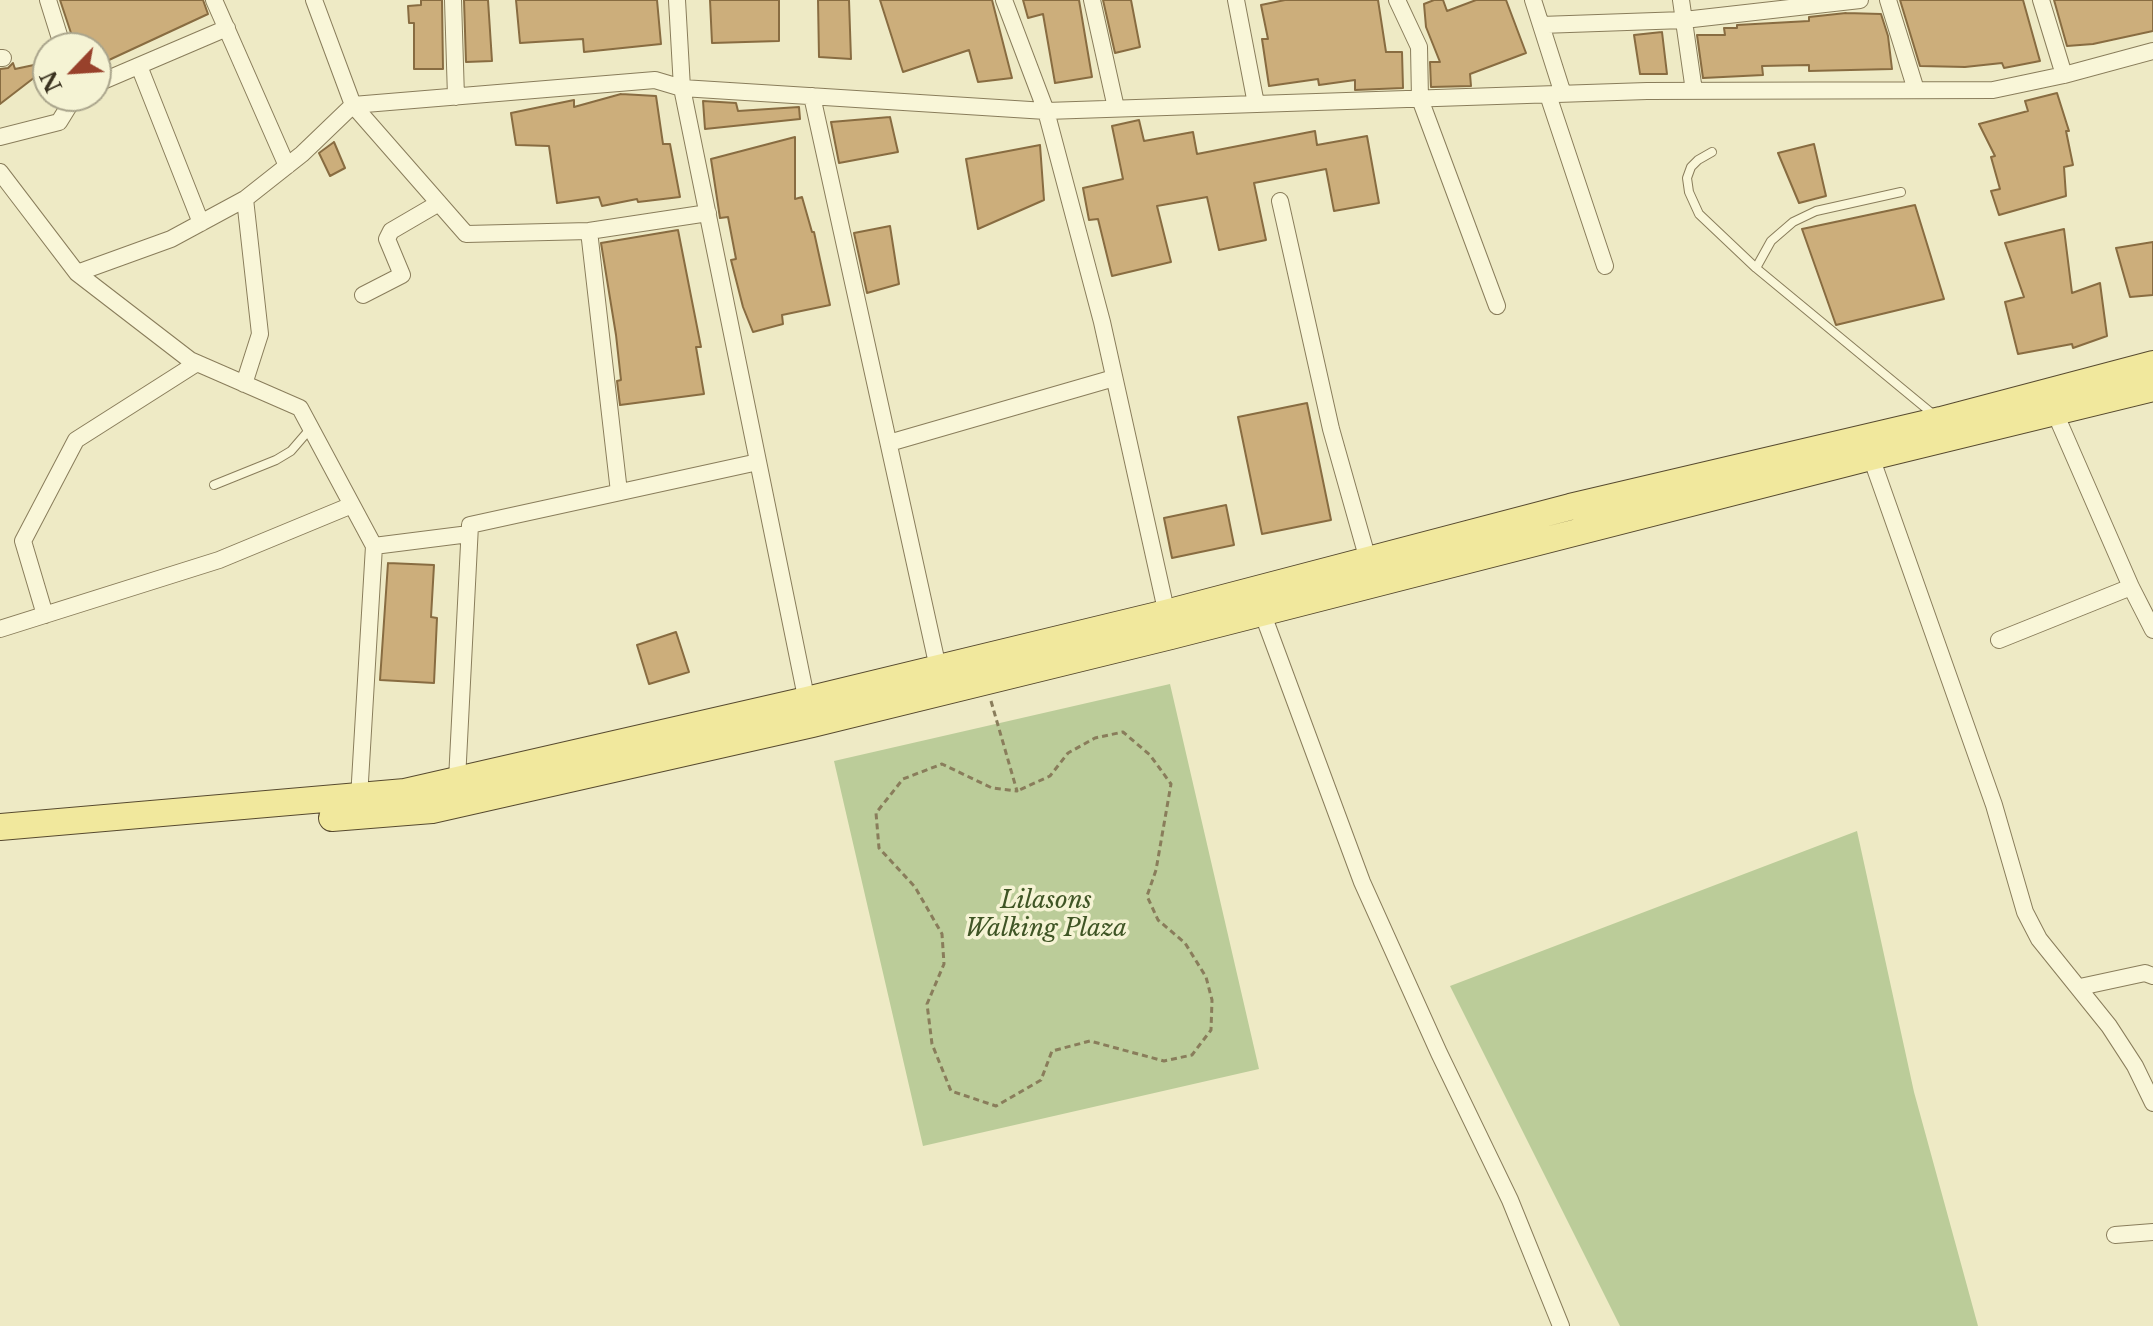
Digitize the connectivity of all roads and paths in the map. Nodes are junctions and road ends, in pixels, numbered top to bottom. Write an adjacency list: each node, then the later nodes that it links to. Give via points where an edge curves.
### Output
1 (48, 0): 18 (street)
2 (214, 0): 17 (street)
3 (314, 0): 31 (street)
4 (453, 0): 28 (street)
5 (677, 0): 23 (street)
6 (1004, 0): 33 (street)
7 (1092, 0): 32 (street)
8 (1236, 0): 30 (street)
9 (1397, 0): 29 (street, via 1419,47)
10 (1533, 0): 16 (street)
11 (1681, 0): 15 (street)
12 (1860, 0): 15 (street)
13 (1888, 0): 24 (street)
14 (2041, 0): 21 (street)
15 (1684, 20): 16 (street); 25 (street)
16 (1541, 25): 26 (street)
17 (227, 28): 20 (street); 37 (street)
18 (58, 32)
19 (2153, 51): 21 (street)
20 (139, 66): 22 (street); 44 (street)
21 (2064, 75): 24 (street, via 1993,90)
22 (112, 77)
23 (682, 88): 27 (street); 28 (street, via 655,80); 43 (street)
24 (1916, 90): 25 (street)
25 (1694, 91): 26 (street)
26 (1555, 94): 29 (street); 46 (street)
27 (812, 96): 33 (street); 59 (street)
28 (456, 97): 31 (street)
29 (1420, 99): 30 (street); 50 (street)
30 (1256, 104): 32 (street)
31 (353, 105): 37 (street); 42 (street)
32 (1116, 108): 33 (street)
33 (1046, 111): 53 (street)
34 (65, 112): 35 (street, via 59,122)
35 (0, 137)
36 (1712, 152): 47 (lane, via 1691,167 1687,178 1694,206)
37 (287, 166): 40 (street)
38 (0, 172): 48 (street)
39 (1901, 192): 47 (lane, via 1816,211 1793,222 1771,241)
40 (245, 199): 44 (street); 54 (street, via 260,334)
41 (1280, 201): 68 (street, via 1331,429)
42 (439, 203): 45 (street, via 466,234); 49 (street, via 391,231 387,239 402,275)
43 (708, 213): 45 (street); 61 (street)
44 (201, 223): 48 (street)
45 (589, 231): 63 (street)
46 (1605, 266)
47 (1756, 268): 57 (lane)
48 (77, 273): 51 (street)
49 (363, 295)
50 (1497, 306)
51 (197, 363): 54 (street); 72 (street, via 76,440 23,541)
52 (2153, 364): 56 (main road)
53 (1114, 378): 59 (street); 73 (street)
54 (244, 384): 58 (street, via 300,408)
55 (2153, 388): 56 (main road)
56 (2051, 402): 57 (main road); 60 (main road); 70 (street)
57 (1941, 420): 64 (main road)
58 (311, 428): 62 (lane, via 284,456); 65 (street)
59 (889, 443): 77 (street)
60 (1871, 457): 64 (main road); 86 (street, via 1994,805 2025,912 2039,939)
61 (758, 462): 63 (street); 79 (street)
62 (214, 485)
63 (619, 492): 66 (street, via 470,525)
64 (1681, 493): 69 (main road)
65 (352, 505): 67 (street); 72 (street, via 219,560)
66 (469, 534): 67 (street); 80 (street)
67 (374, 546): 82 (street)
68 (1368, 560): 69 (main road); 73 (main road)
69 (1417, 560): 71 (main road)
70 (2131, 587): 75 (street); 76 (street)
71 (1262, 612): 73 (main road); 90 (street, via 1362,882 1510,1200)
72 (45, 615): 74 (street)
73 (1169, 624): 77 (main road); 78 (main road)
74 (0, 629)
75 (2153, 630)
76 (1999, 640)
77 (938, 668): 79 (main road)
78 (986, 682): 79 (main road); 81 (path)
79 (809, 712): 80 (main road); 84 (main road, via 432,810)
80 (457, 780): 82 (main road)
81 (1017, 791): 81 (path, via 992,788 942,764 903,779 876,813 879,848 915,887 942,934 944,964 927,1004 932,1044 951,1091 996,1106 1041,1080 1052,1051 1090,1041 1164,1061 1192,1055 1211,1030 1206,977 1185,943 1158,920 1147,896 1171,784 1150,755 1123,732 1081,745 1050,776)
82 (359, 798): 83 (main road)
83 (0, 827)
84 (0, 844)
85 (2153, 976): 86 (street, via 2145,973)
86 (2080, 987): 87 (street)
87 (2153, 1101)
88 (2153, 1232): 89 (street)
89 (2115, 1235)
90 (1561, 1326)

